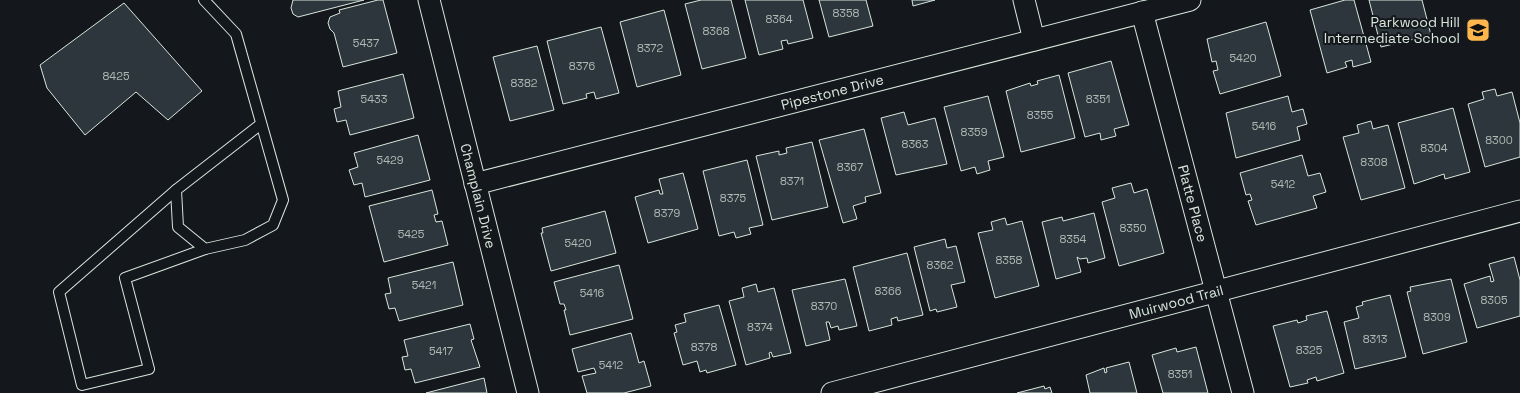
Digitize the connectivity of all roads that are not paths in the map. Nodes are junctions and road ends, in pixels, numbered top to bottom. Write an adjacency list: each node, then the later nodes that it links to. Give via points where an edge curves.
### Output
1 (204, 0): 7 (lane, via 236,34)
2 (429, 0): 8 (street, Champlain Drive)
3 (1024, 0): 6 (street)
4 (1190, 0): 5 (street, Pipestone Drive)
5 (1142, 12): 6 (street, Pipestone Drive); 12 (street, Platte Place)
6 (1034, 40): 8 (street, Pipestone Drive)
7 (261, 124): 9 (lane); 11 (lane, via 283,200 273,225 245,240)
8 (475, 184): 13 (street, Champlain Drive)
9 (176, 190): 11 (lane, via 178,227); 11 (lane, via 59,292 82,385 149,369 125,278)
10 (1520, 211): 12 (street, Muirwood Trail)
11 (205, 249)
12 (1216, 291): 14 (street, Muirwood Trail); 15 (street, Platte Place)
13 (528, 393)
14 (832, 393)
15 (1243, 393)

